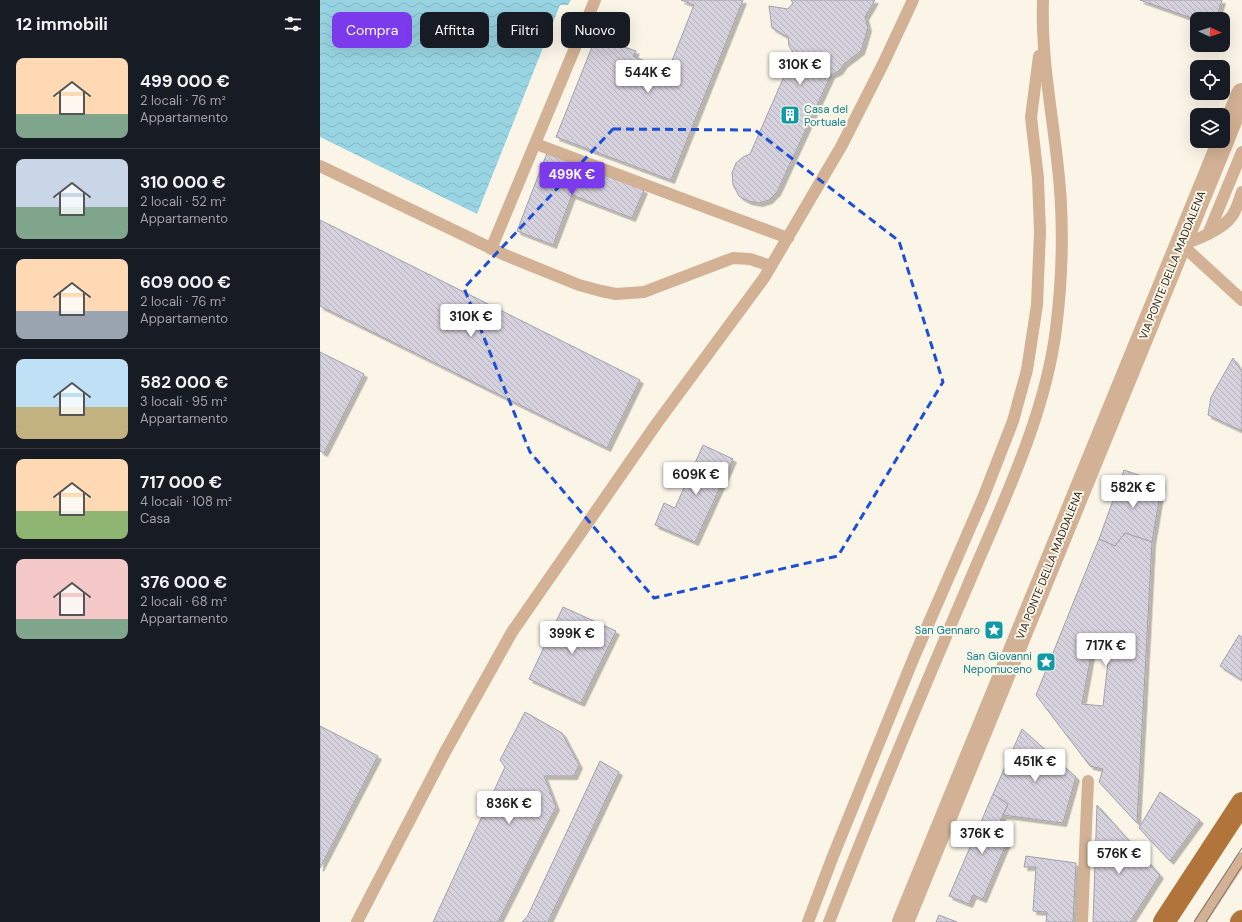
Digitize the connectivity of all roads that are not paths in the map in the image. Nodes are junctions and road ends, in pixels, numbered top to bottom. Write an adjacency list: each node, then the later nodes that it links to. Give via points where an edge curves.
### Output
1 (595, 0): 7 (lane)
2 (913, 0): 13 (lane, via 842,145)
3 (1043, 0): 4 (lane)
4 (1042, 37): 22 (lane, via 1031,117 1038,178 1040,232 1037,305 1027,370 1013,421 983,498 914,657); 23 (lane, via 1057,160 1061,229 1061,283 1056,332 1048,372 1019,465)
5 (1241, 99): 6 (street, VIA PONTE DELLA MADDALENA)
6 (1230, 125)
7 (536, 144): 13 (lane); 15 (lane)
8 (1220, 148): 14 (street, VIA PONTE DELLA MADDALENA)
9 (1242, 152): 12 (lane)
10 (320, 166): 15 (lane)
11 (1242, 192): 12 (lane, via 1232,216)
12 (1208, 234): 14 (lane, via 1195,241)
13 (788, 238): 16 (lane)
14 (1181, 244): 17 (lane); 24 (street, VIA PONTE DELLA MADDALENA)
15 (491, 249): 16 (lane, via 579,285 616,294 644,292 733,258 750,259)
16 (771, 266): 21 (lane, via 657,423 512,632)
17 (1242, 300)
18 (1088, 781): 25 (lane)
19 (1242, 803): 26 (main road)
20 (1242, 858): 27 (lane)
21 (357, 922)
22 (808, 922)
23 (829, 922)
24 (903, 922)
25 (1082, 922)
26 (1164, 922)
27 (1200, 922)

